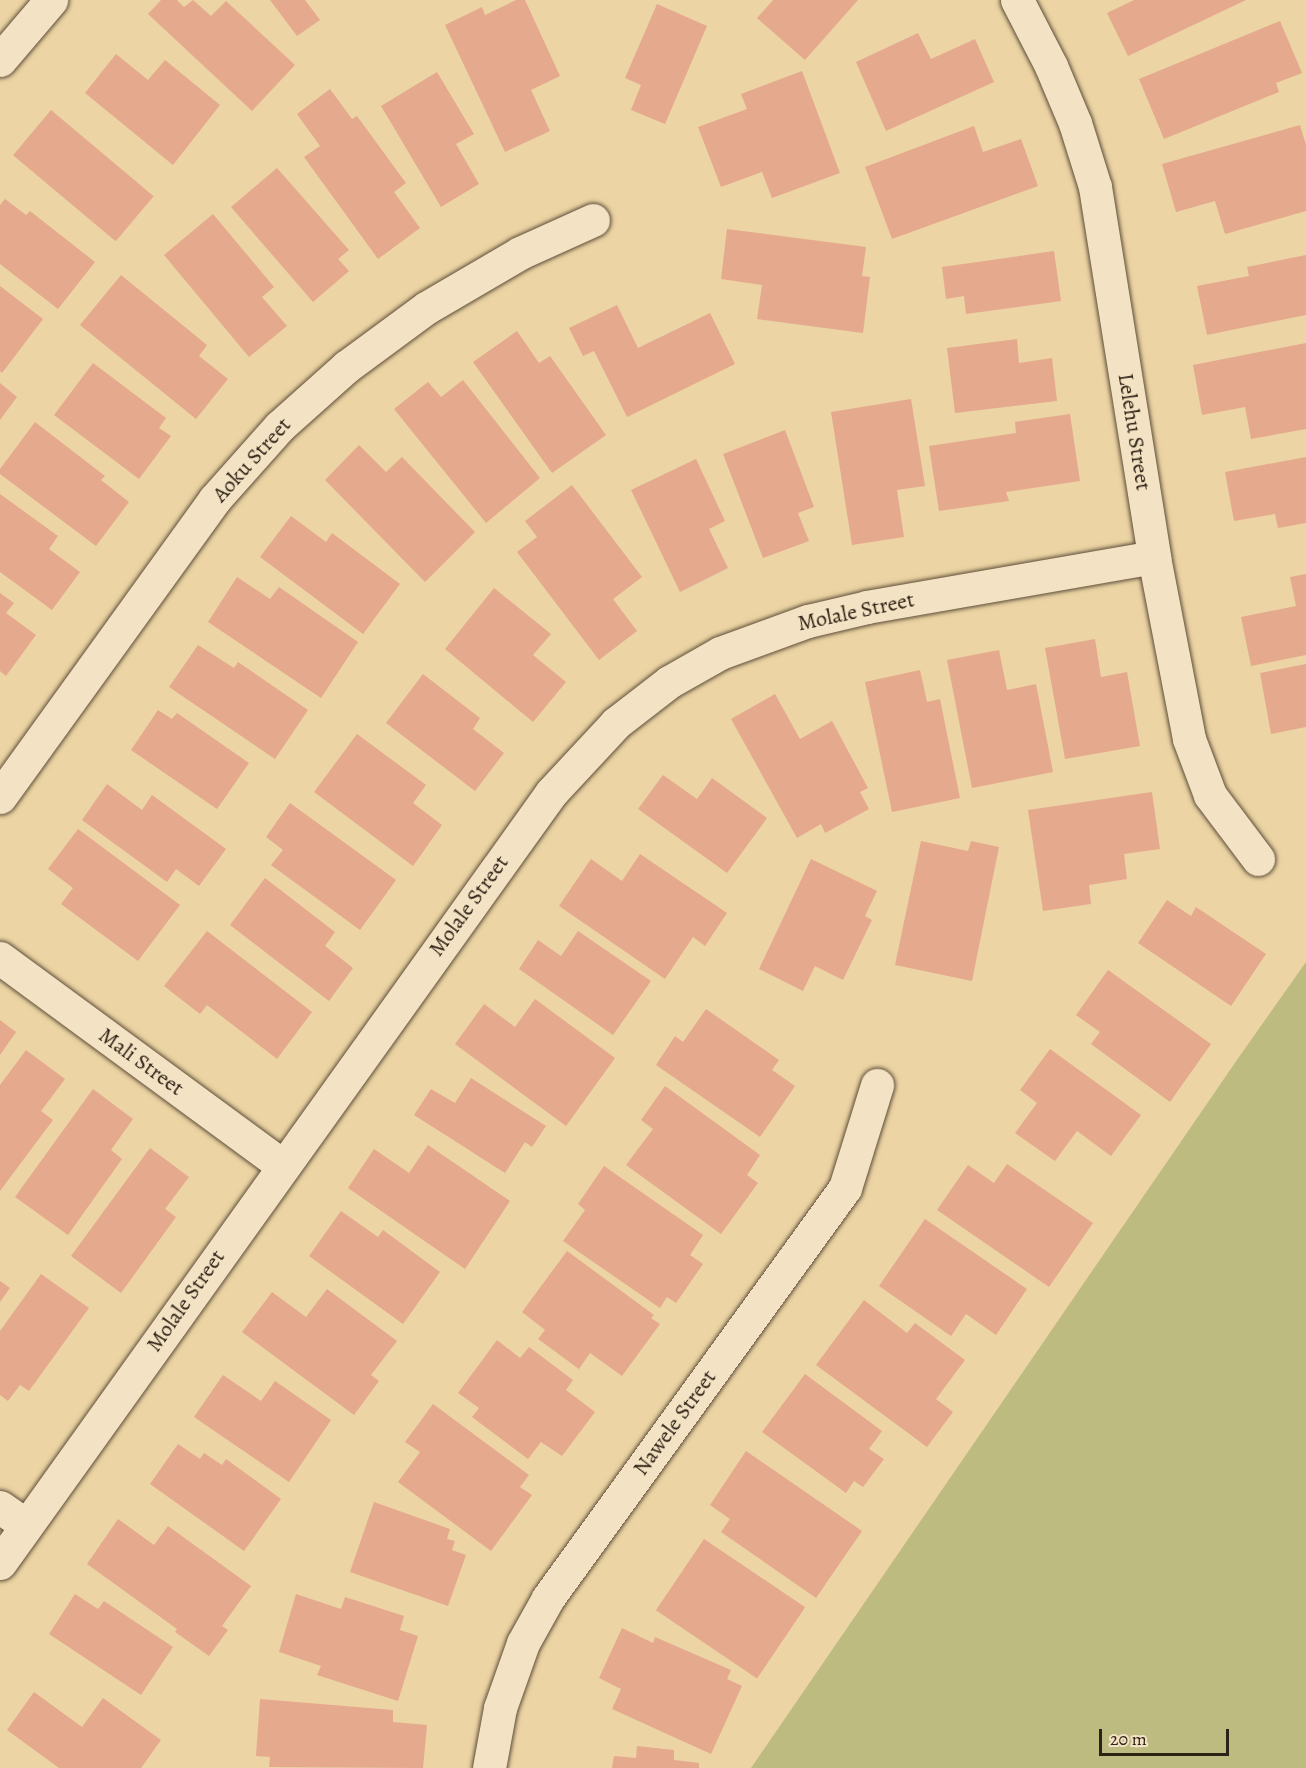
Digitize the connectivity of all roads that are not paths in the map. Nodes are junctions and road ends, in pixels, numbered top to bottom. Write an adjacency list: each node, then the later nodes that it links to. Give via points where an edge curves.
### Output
1 (51, 0): 3 (street)
2 (1017, 0): 5 (street, Lelehu Street, via 1075,123 1095,188)
3 (0, 60)
4 (593, 220): 6 (street, Aoku Street, via 520,253 426,308 346,367 279,426 214,500)
5 (1154, 557): 7 (street, Lelehu Street, via 1189,739 1210,795); 10 (street, Molale Street, via 808,621 720,653 669,682 616,723 551,793)
6 (0, 797)
7 (1258, 859)
8 (0, 958): 10 (street, Mali Street)
9 (877, 1085): 13 (street, Nawele Street, via 845,1188 548,1598 523,1643 504,1697)
10 (282, 1165): 11 (street, Molale Street)
11 (13, 1516): 12 (street, Molale Street)
12 (0, 1563)
13 (489, 1768)

